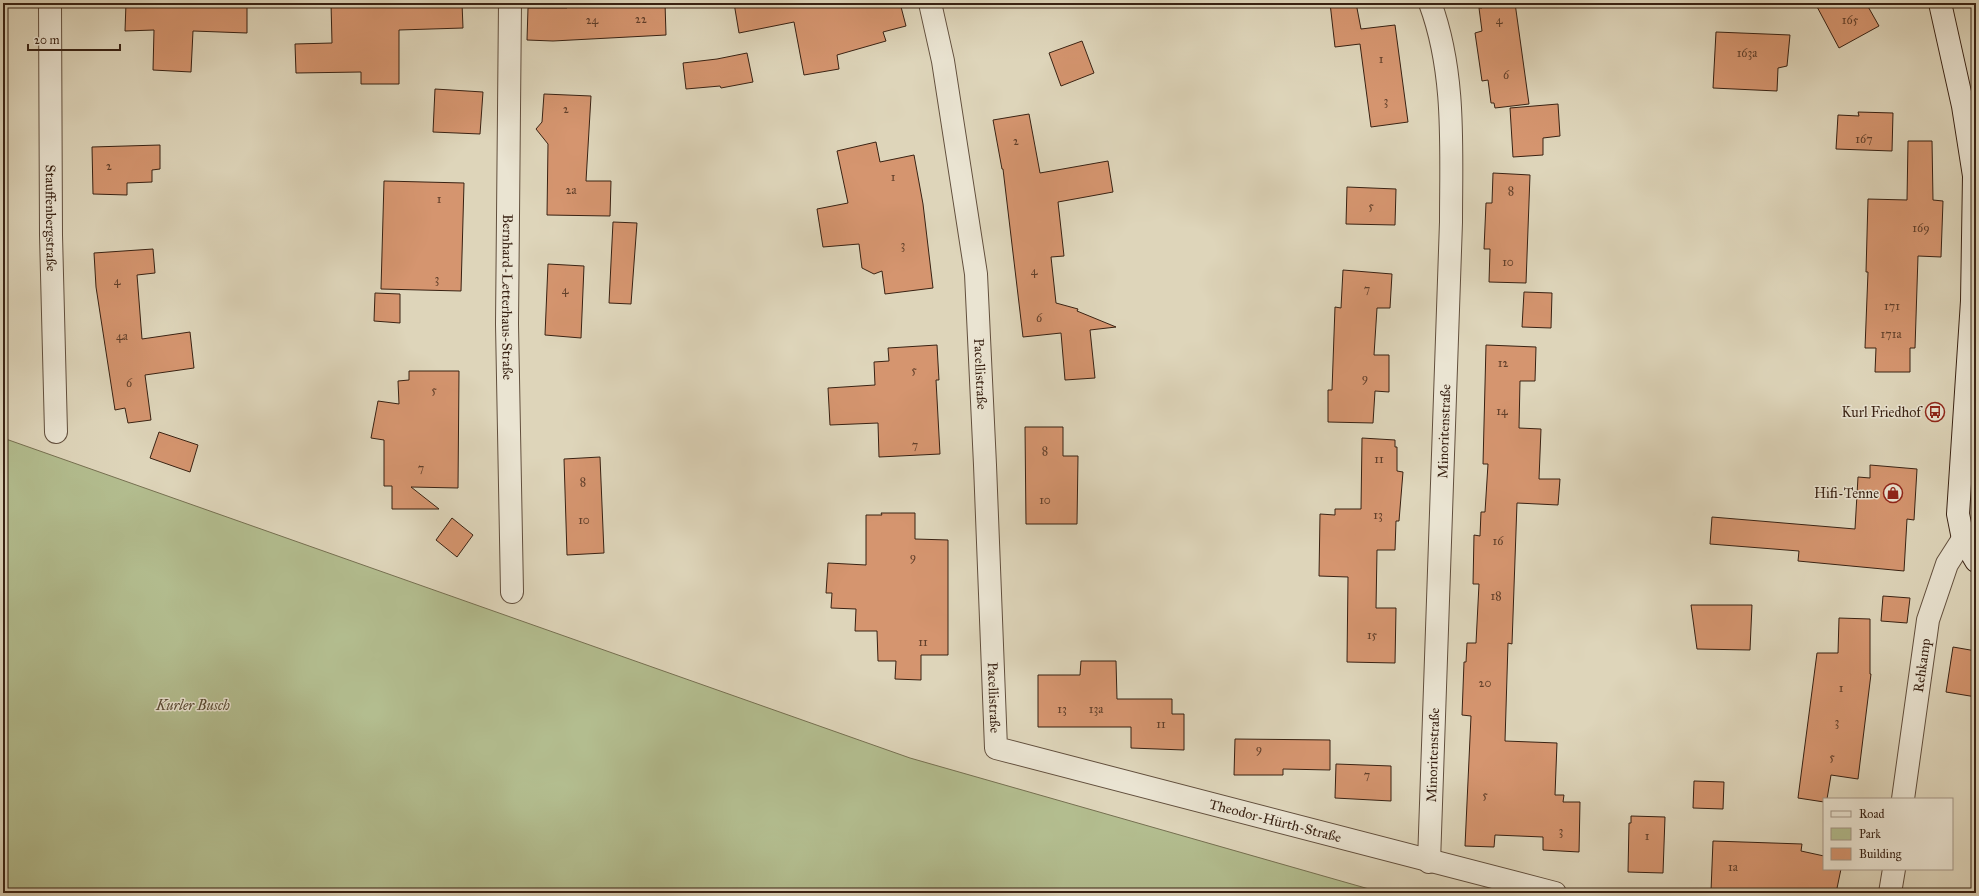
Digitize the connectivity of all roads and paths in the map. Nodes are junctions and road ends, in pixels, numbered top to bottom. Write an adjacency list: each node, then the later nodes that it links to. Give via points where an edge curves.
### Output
1 (50, 3): 6 (street, Stauffenbergstraße, via 51,242)
2 (510, 3): 9 (street, Bernhard-Letterhaus-Straße, via 507,324)
3 (930, 3): 10 (street, Pacellistraße, via 943,62 976,274)
4 (1430, 3): 12 (street, Minoritenstraße, via 1450,91 1451,222)
5 (1940, 3): 7 (street, via 1963,106 1974,176 1972,301 1958,487 1958,514)
6 (56, 432)
7 (1963, 539): 8 (street); 11 (street, Rehkamp, via 1947,564 1928,620)
8 (1976, 561)
9 (512, 592)
10 (996, 748): 12 (street, Theodor-Hürth-Straße)
11 (1903, 798)
12 (1429, 862): 14 (street, Theodor-Hürth-Straße)
13 (1894, 870): 15 (street)
14 (1555, 893)
15 (1890, 893)

